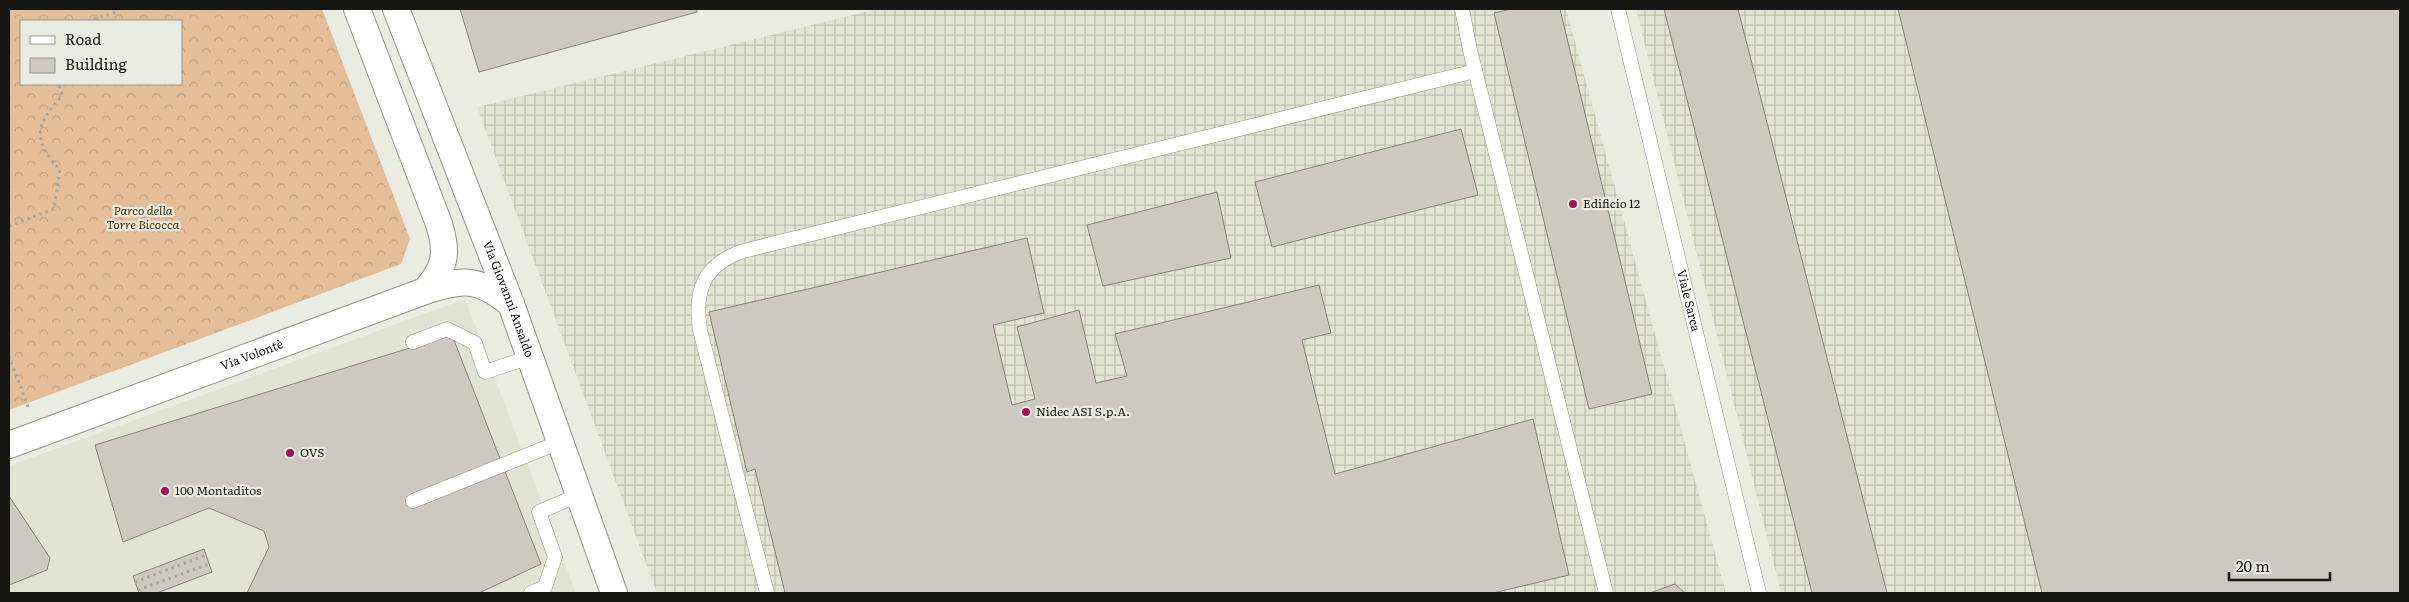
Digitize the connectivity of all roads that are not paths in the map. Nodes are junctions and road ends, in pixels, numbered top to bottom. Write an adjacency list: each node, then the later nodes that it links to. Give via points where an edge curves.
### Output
1 (357, 9): 6 (street, via 440,224 445,250 443,262)
2 (396, 9): 7 (street, Via Giovanni Ansaldo)
3 (1462, 9): 5 (lane)
4 (1618, 9): 18 (lane, Viale Sarca)
5 (1475, 71): 16 (lane, via 742,251 715,265 699,293 700,330); 17 (lane)
6 (426, 291): 7 (street, Via Volontè, via 452,283 473,283 492,289); 11 (street, Via Volontè)
7 (511, 304): 9 (street, Via Giovanni Ansaldo)
8 (413, 342): 9 (lane, via 447,328 475,343 484,372)
9 (530, 357): 10 (street, Via Giovanni Ansaldo)
10 (560, 442): 12 (street, Via Giovanni Ansaldo); 13 (lane)
11 (9, 445)
12 (579, 495): 14 (lane, via 539,512 555,557 545,587); 15 (street, Via Giovanni Ansaldo)
13 (413, 501)
14 (531, 593)
15 (614, 593)
16 (767, 593)
17 (1606, 593)
18 (1759, 593)

